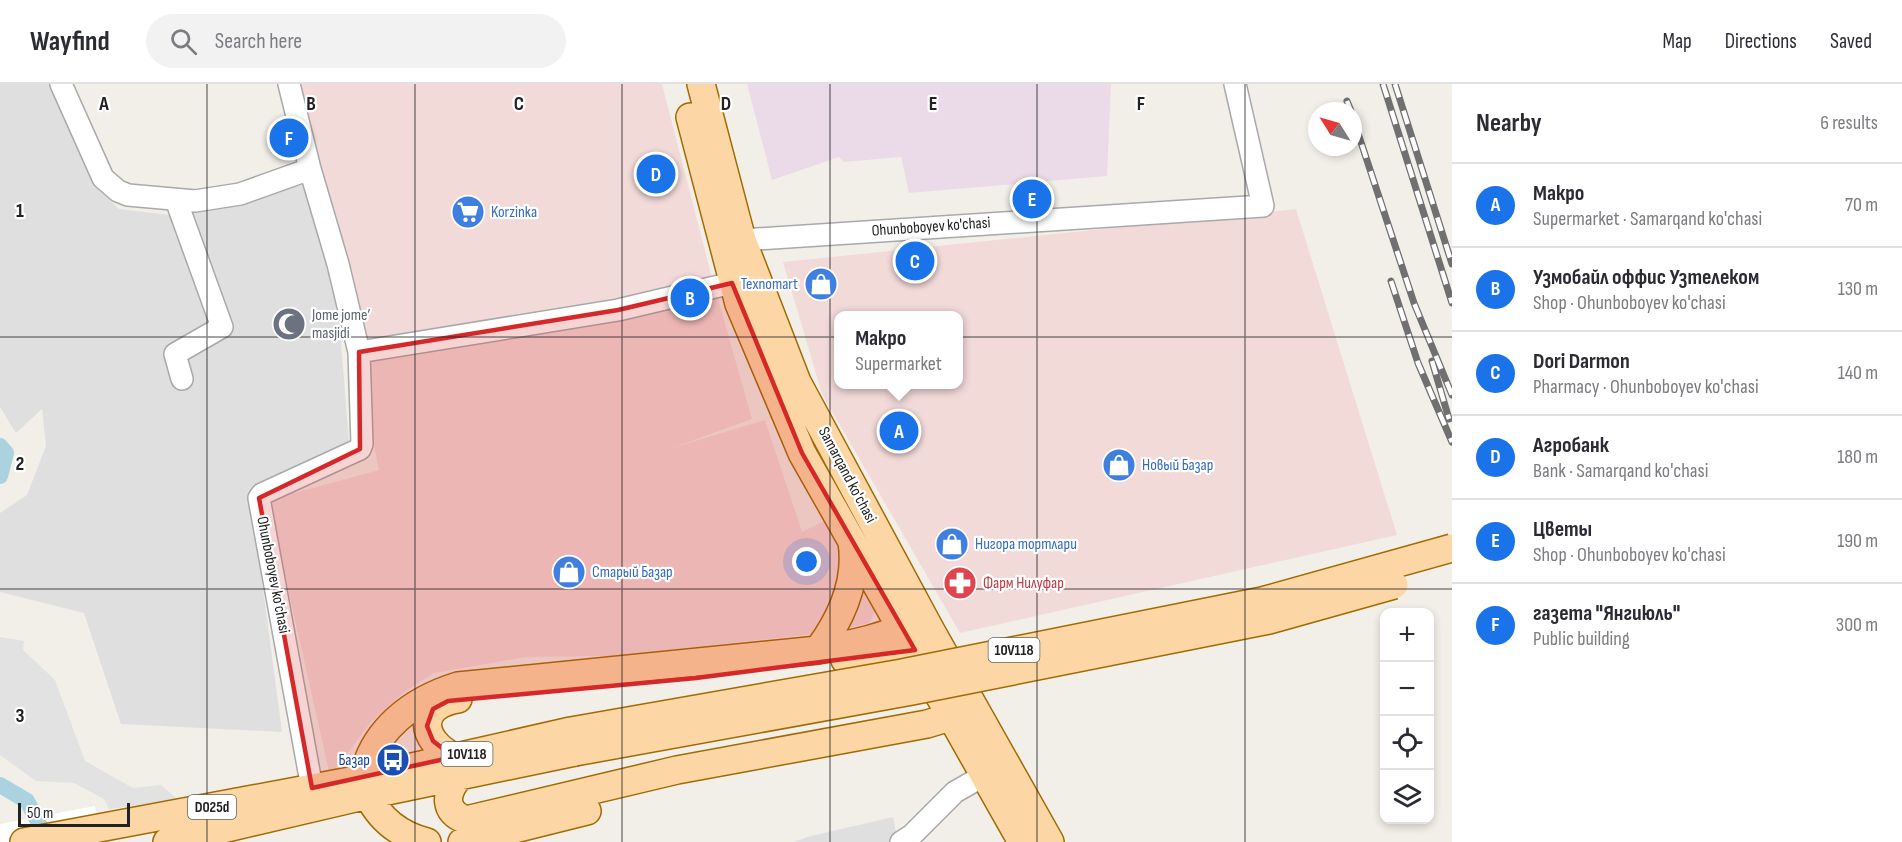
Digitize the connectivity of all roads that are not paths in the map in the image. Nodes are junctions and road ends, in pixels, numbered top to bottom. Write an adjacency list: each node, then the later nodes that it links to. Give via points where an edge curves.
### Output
1 (61, 84): 7 (street, via 108,184 128,195)
2 (289, 84): 6 (street, Ohunboboyev ko'chasi)
3 (682, 84): 9 (main road, Samarqand ko'chasi)
4 (700, 84): 8 (main road, Samarqand ko'chasi)
5 (1235, 84): 8 (street, Ohunboboyev ko'chasi, via 1263,206)
6 (310, 169): 7 (street, via 240,194); 10 (street, Ohunboboyev ko'chasi)
7 (176, 200): 11 (street, via 222,327 175,354)
8 (742, 240): 15 (main road, Samarqand ko'chasi, via 798,382)
9 (732, 283): 10 (street, via 618,310); 12 (main road, Samarqand ko'chasi, via 802,453)
10 (358, 352): 22 (street, Ohunboboyev ko'chasi, via 360,449 259,498)
11 (182, 379)
12 (852, 541): 15 (main road, Samarqand ko'chasi); 16 (main road, via 855,559 844,608)
13 (1452, 548): 18 (main road, 10V118, bridge, via 1262,601)
14 (1452, 567): 18 (main road, 10V118, bridge, via 1269,620 912,692)
15 (919, 634): 16 (main road); 17 (main road, Samarqand ko'chasi); 19 (main road, via 696,678 556,687 448,701 433,709 428,726 433,741)
16 (818, 650): 21 (main road, via 458,686 424,699 397,719 370,756)
17 (965, 718): 19 (main road, via 677,770 466,820 448,806 448,792); 20 (main road, Samarqand ko'chasi); 27 (main road)
18 (573, 741): 19 (main road, 10V118)
19 (457, 767): 21 (main road, 10V118)
20 (995, 769): 28 (street, via 955,792); 29 (main road, Samarqand ko'chasi); 30 (main road, Samarqand ko'chasi)
21 (365, 786): 22 (main road, D025d); 25 (main road, D025d); 26 (main road, via 376,811 388,824)
22 (312, 788): 23 (main road, D025d)
23 (108, 833): 24 (main road, D025d)
24 (24, 842)
25 (167, 842)
26 (427, 842)
27 (462, 842)
28 (901, 842)
29 (1022, 842)
30 (1050, 842)

